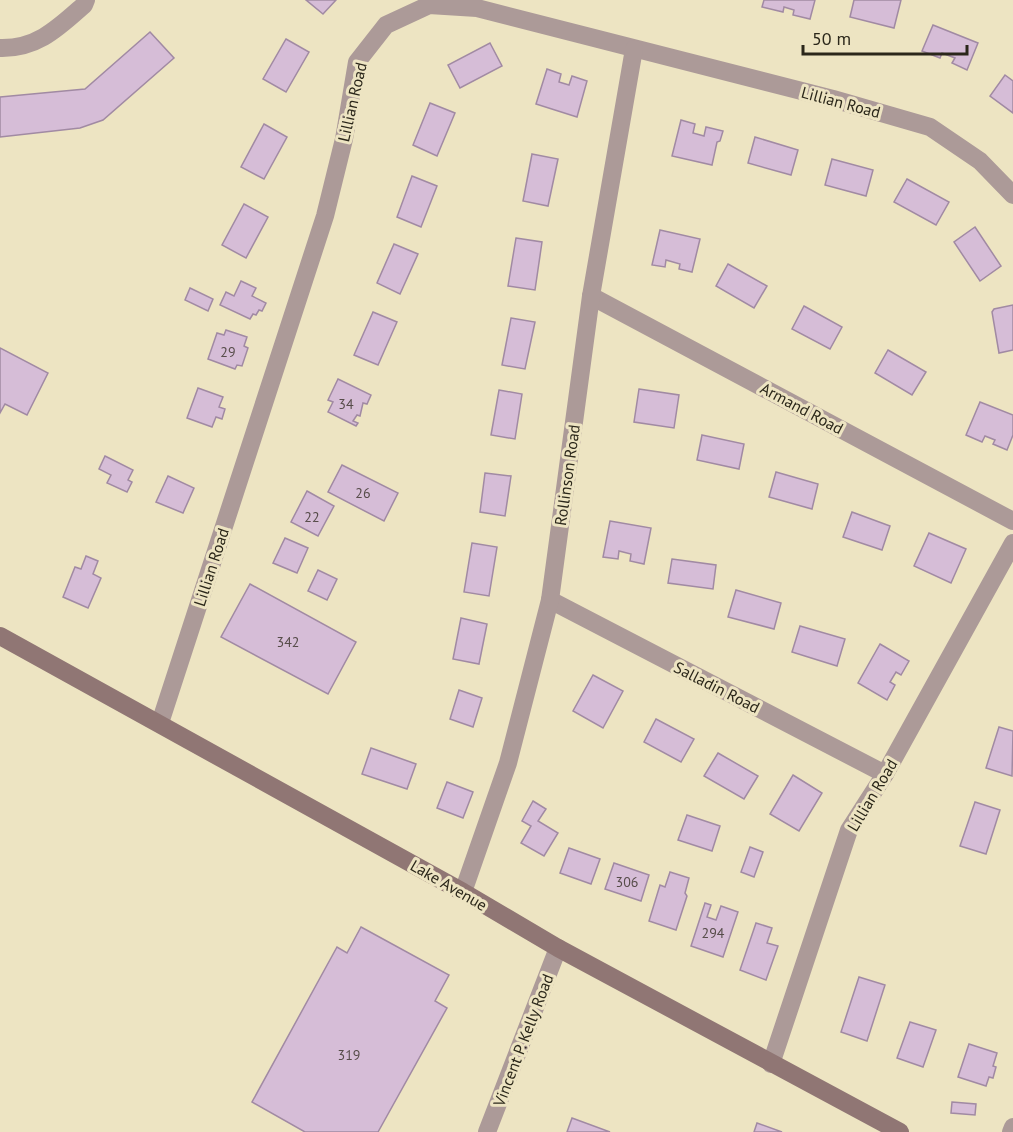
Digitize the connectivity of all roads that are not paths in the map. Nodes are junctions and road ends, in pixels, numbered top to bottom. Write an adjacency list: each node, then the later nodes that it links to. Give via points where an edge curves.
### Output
1 (86, 0): 2 (street, via 50,36 15,49)
2 (0, 48)
3 (634, 49): 4 (street, Lillian Road, via 930,127 980,161); 5 (street, Rollinson Road); 10 (street, Lillian Road, via 477,8 429,5 386,25 357,62 325,216)
4 (1013, 195)
5 (591, 296): 6 (street, Armand Road); 8 (street, Rollinson Road)
6 (1013, 521)
7 (1013, 543): 11 (street, Lillian Road)
8 (550, 600): 11 (street, Salladin Road); 12 (street, Rollinson Road, via 508,763)
9 (0, 636): 10 (main road, Lake Avenue)
10 (160, 723): 12 (main road, Lake Avenue)
11 (885, 774): 14 (street, Lillian Road, via 849,830)
12 (463, 892): 13 (main road, Lake Avenue)
13 (558, 948): 14 (main road, Lake Avenue); 16 (street, Vincent P. Kelly Road)
14 (771, 1064): 17 (main road, Lake Avenue)
15 (1013, 1127): 18 (street)
16 (487, 1132)
17 (900, 1132)
18 (1011, 1132)

